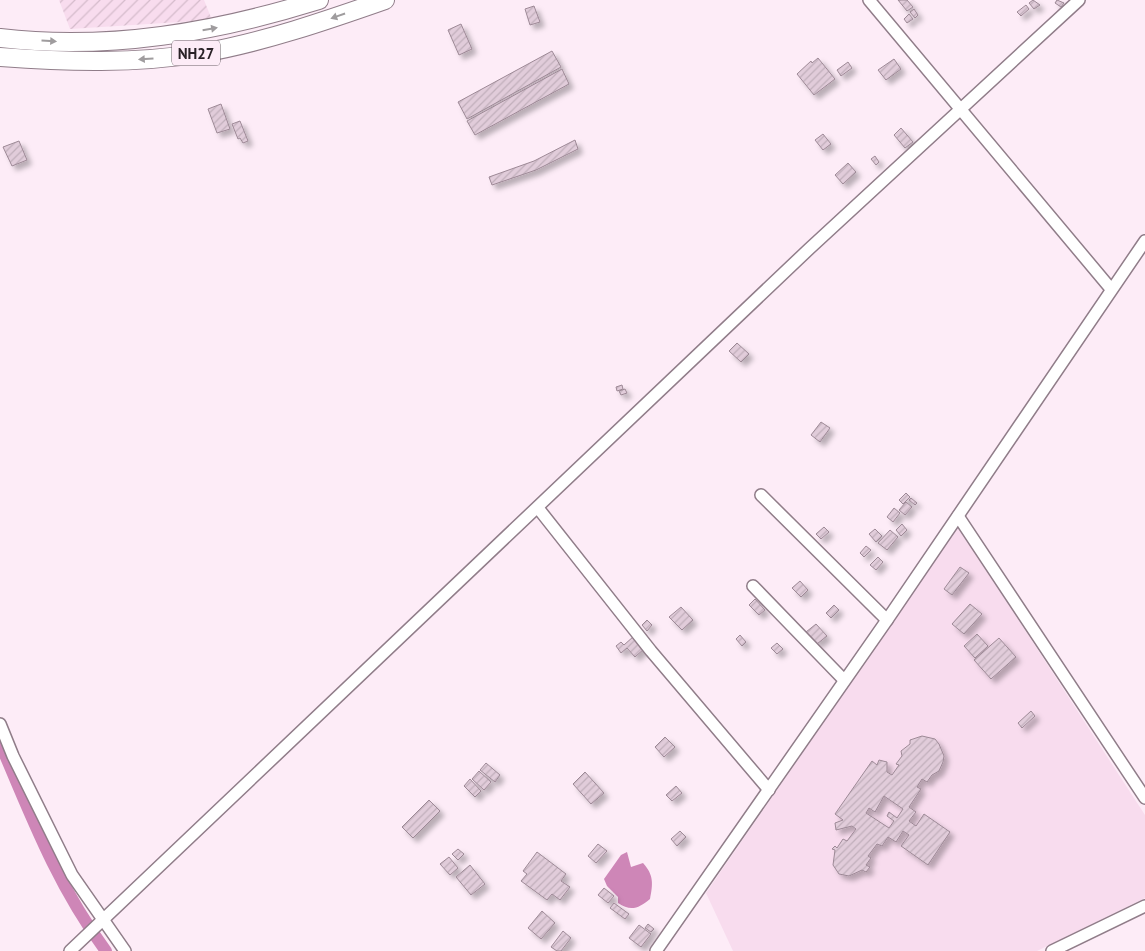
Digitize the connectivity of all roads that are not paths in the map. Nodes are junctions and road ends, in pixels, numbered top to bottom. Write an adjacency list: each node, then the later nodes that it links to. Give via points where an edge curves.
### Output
1 (319, 0): 5 (highway, NH27, one-way to 1, via 54,41 143,39 250,21)
2 (384, 0): 6 (highway, NH27, one-way to 6, via 280,34 201,53 99,62)
3 (869, 0): 7 (street)
4 (1079, 0): 7 (street)
5 (0, 38)
6 (0, 57)
7 (960, 109): 9 (street); 11 (street)
8 (1145, 241): 9 (street)
9 (1111, 289): 12 (street)
10 (761, 496): 14 (street)
11 (538, 508): 17 (street, via 651,651); 20 (street)
12 (958, 516): 14 (street); 18 (street)
13 (753, 586): 15 (street)
14 (887, 620): 15 (street)
15 (844, 680): 17 (street)
16 (0, 724): 20 (street)
17 (769, 790): 23 (street)
18 (1145, 798)
19 (1145, 906): 24 (street)
20 (95, 928): 21 (street); 22 (street)
21 (70, 951)
22 (126, 951)
23 (656, 951)
24 (1052, 951)

